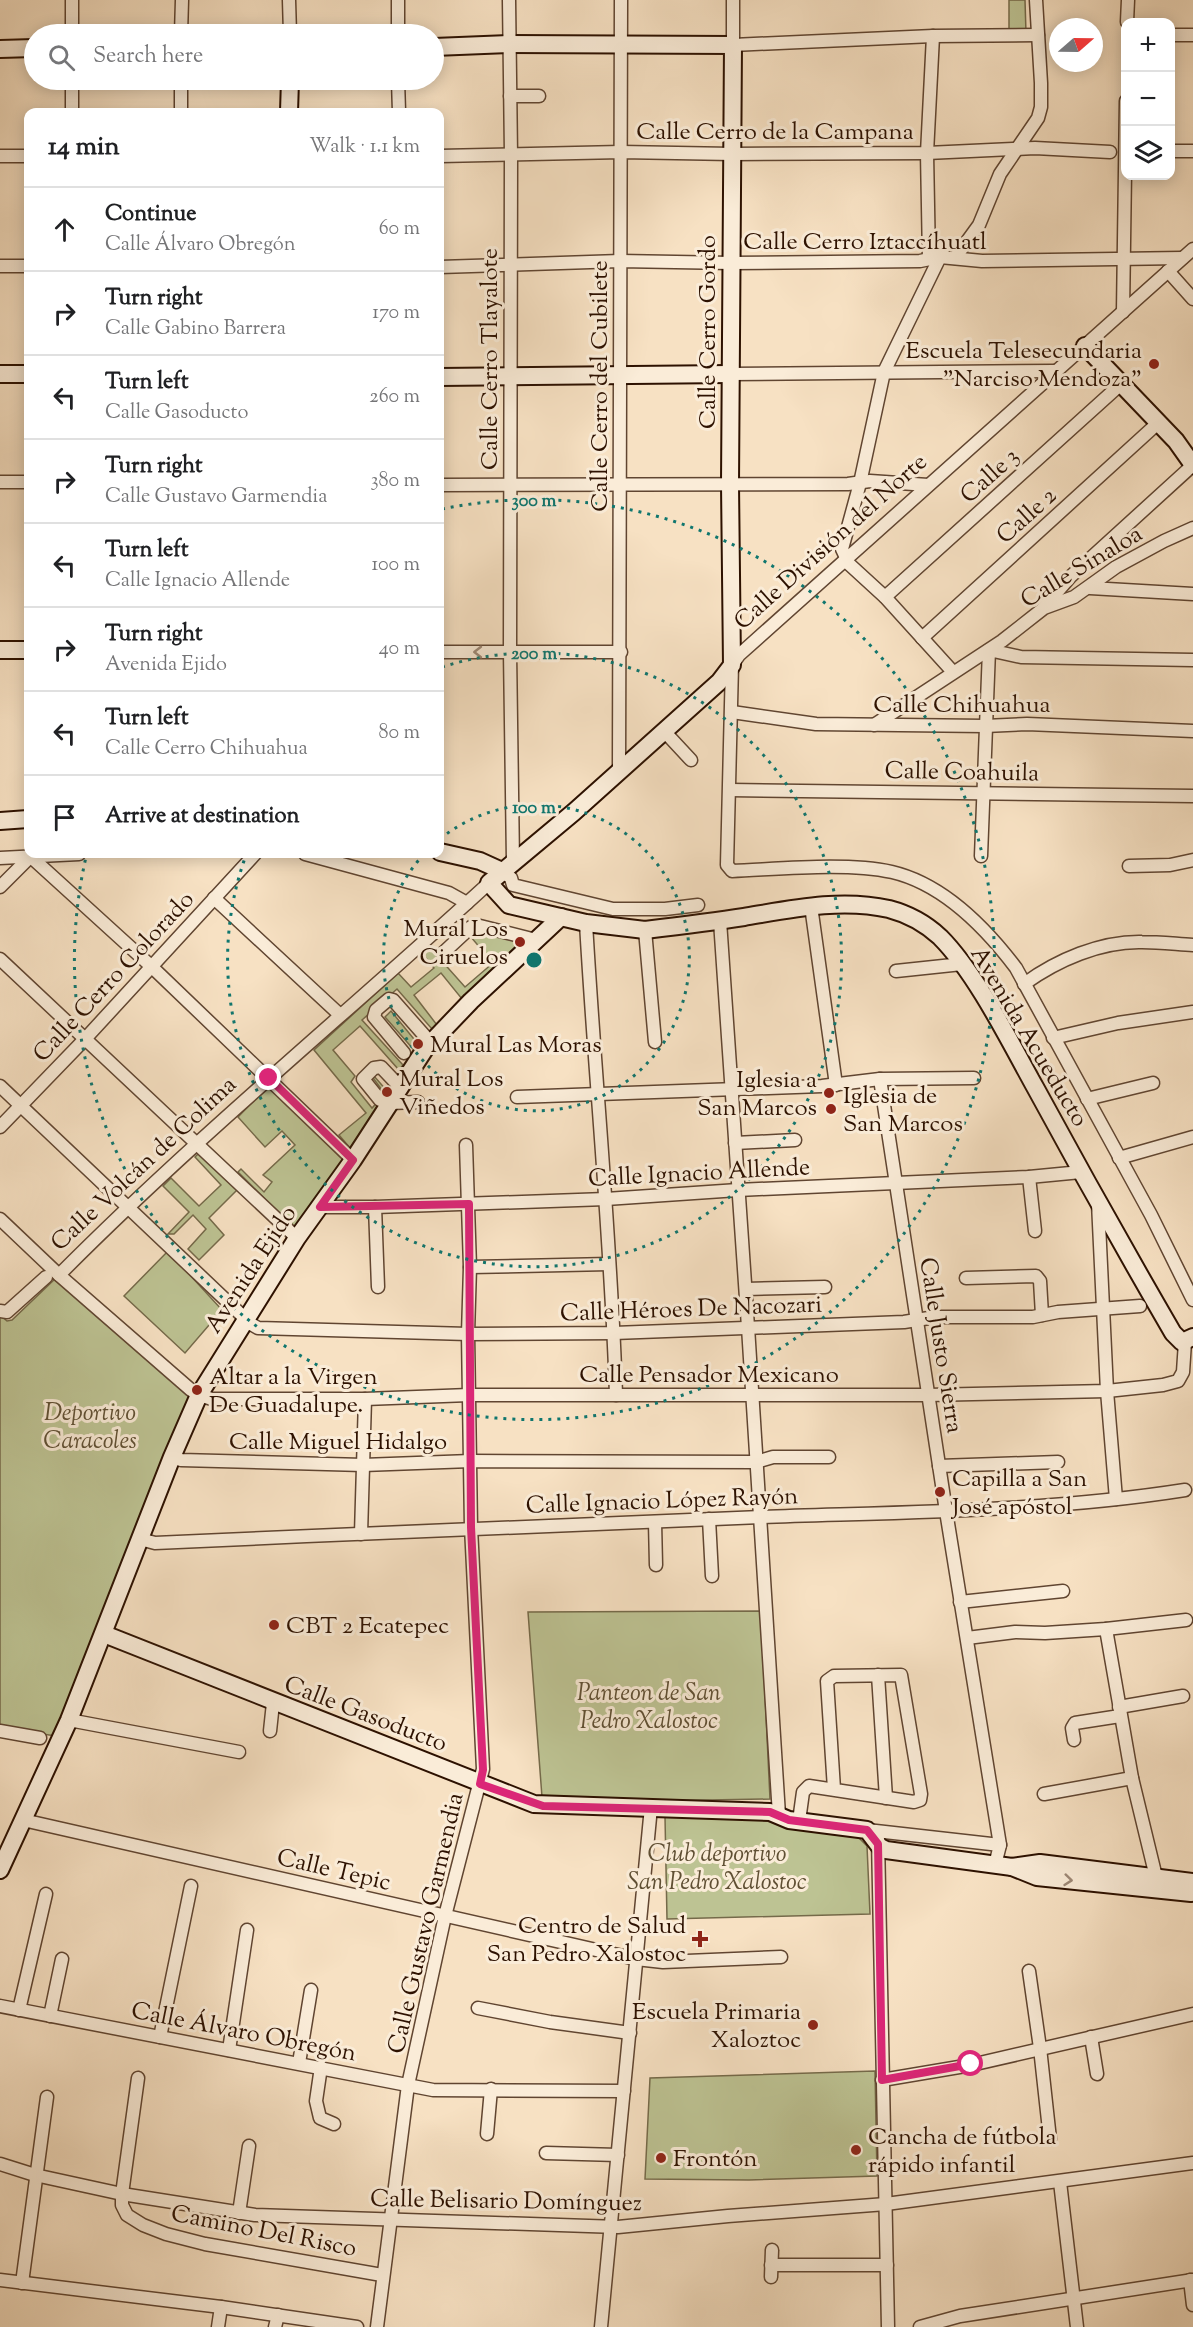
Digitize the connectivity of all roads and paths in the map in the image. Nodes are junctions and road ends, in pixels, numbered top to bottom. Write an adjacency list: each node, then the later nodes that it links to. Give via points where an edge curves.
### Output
1 (72, 0): 11 (street)
2 (182, 0): 12 (street)
3 (289, 0): 13 (street)
4 (398, 0): 14 (street)
5 (509, 0): 19 (street, Calle Cerro Tlayalote)
6 (621, 0): 20 (street, Calle Cerro del Cubilete)
7 (733, 0): 21 (street, Calle Cerro Gordo)
8 (1036, 0): 15 (street)
9 (1128, 0): 10 (street)
10 (1127, 18)
11 (72, 24)
12 (181, 24)
13 (290, 24)
14 (398, 24)
15 (1038, 35): 18 (street); 35 (street, via 1041,107 1038,118)
16 (1175, 35): 17 (street)
17 (1193, 35)
18 (933, 36): 21 (street); 40 (street)
19 (509, 44): 20 (street); 22 (street); 29 (street, Calle Cerro Tlayalote)
20 (621, 44): 21 (street); 38 (street, Calle Cerro del Cubilete)
21 (733, 45): 41 (street, Calle Cerro Gordo)
22 (444, 47)
23 (24, 48): 24 (street)
24 (0, 49)
25 (72, 90): 31 (street)
26 (181, 90): 32 (street)
27 (290, 90): 33 (street)
28 (398, 90): 34 (street)
29 (510, 96): 30 (street); 42 (street, Calle Cerro Tlayalote)
30 (539, 96)
31 (72, 108)
32 (181, 108)
33 (290, 108)
34 (399, 108)
35 (1016, 148): 39 (street, Calle Cerro de la Campana); 40 (street, Calle Cerro de la Campana); 49 (street, via 1000,174 979,225)
36 (1175, 151): 37 (street)
37 (1193, 151)
38 (621, 152): 41 (street, Calle Cerro de la Campana); 42 (street, Calle Cerro de la Campana); 52 (street, Calle Cerro del Cubilete)
39 (1110, 152)
40 (927, 153): 41 (street, Calle Cerro de la Campana); 48 (street)
41 (732, 154): 53 (street, Calle Cerro Gordo)
42 (511, 155): 45 (street, Calle Cerro de la Campana); 56 (street, Calle Cerro Tlayalote)
43 (0, 156): 44 (street)
44 (24, 156)
45 (444, 156)
46 (1124, 180): 51 (street)
47 (1193, 249): 50 (street, Calle División del Norte)
48 (935, 258): 49 (street, Calle Cerro Iztaccíhuatl); 53 (street, Calle Cerro Iztaccíhuatl); 63 (street)
49 (955, 258): 51 (street, Calle Cerro Iztaccíhuatl)
50 (1182, 258): 51 (street, Calle Cerro Iztaccíhuatl); 58 (street, Calle División del Norte)
51 (1123, 260): 60 (street)
52 (620, 261): 53 (street, Calle Cerro Iztaccíhuatl); 56 (street, Calle Cerro Iztaccíhuatl); 67 (street, Calle Cerro del Cubilete)
53 (731, 263): 66 (street, Calle Cerro Gordo)
54 (0, 266): 55 (street)
55 (24, 266)
56 (510, 266): 57 (street, Calle Cerro Iztaccíhuatl); 68 (street, Calle Cerro Tlayalote)
57 (444, 267)
58 (1168, 270): 59 (street); 60 (street, Calle División del Norte)
59 (1193, 299)
60 (1123, 312): 61 (street, Calle División del Norte)
61 (1084, 346): 62 (street, Calle División del Norte); 70 (street)
62 (1054, 371): 63 (street); 80 (street, Calle División del Norte)
63 (884, 372): 66 (street); 75 (street)
64 (0, 374): 65 (street)
65 (24, 374)
66 (730, 374): 67 (street); 77 (street, Calle Cerro Gordo)
67 (620, 375): 68 (street); 79 (street, Calle Cerro del Cubilete)
68 (510, 376): 69 (street); 76 (street, Calle Cerro Tlayalote)
69 (444, 378)
70 (1121, 384): 71 (street); 85 (street, Calle 3)
71 (1158, 423): 72 (street); 87 (street, Calle 2)
72 (1193, 465): 86 (street, via 1070,577)
73 (0, 482): 74 (street)
74 (24, 483)
75 (860, 483): 77 (street); 80 (street); 82 (street, via 843,544)
76 (510, 484): 78 (street); 79 (street); 92 (street, Calle Cerro Tlayalote)
77 (730, 484): 79 (street); 95 (street, Calle Cerro Gordo)
78 (444, 485)
79 (621, 485): 93 (street, Calle Cerro del Cubilete)
80 (928, 485): 82 (street, Calle División del Norte)
81 (1193, 528): 83 (street, Calle Sinaloa, via 1116,567)
82 (846, 560): 85 (street); 95 (street, Calle División del Norte, via 747,647)
83 (1090, 588): 84 (street); 86 (street, Calle Sinaloa)
84 (1193, 594)
85 (885, 597): 87 (street)
86 (1044, 608): 90 (street, Calle Sinaloa)
87 (922, 638): 96 (street)
88 (0, 650): 89 (street)
89 (24, 650)
90 (989, 650): 94 (street, via 1021,657); 96 (street, Calle Sinaloa); 99 (street)
91 (444, 652): 92 (street, one-way to 91)
92 (510, 652): 93 (street); 119 (street, Calle Cerro Tlayalote)
93 (621, 652): 103 (street, Calle Cerro del Cubilete)
94 (1193, 660)
95 (732, 665): 97 (street); 100 (street, Calle División del Norte)
96 (953, 672): 98 (street, Calle Sinaloa)
97 (732, 712): 98 (street, Calle Chihuahua, via 799,722); 104 (street)
98 (874, 725): 99 (street, Calle Chihuahua)
99 (985, 726): 101 (street, Calle Chihuahua, via 1027,724); 105 (street)
100 (664, 731): 102 (street); 103 (street, Calle División del Norte)
101 (1193, 731)
102 (691, 760)
103 (619, 772): 119 (street, Calle División del Norte)
104 (730, 790): 105 (street, Calle Coahuila); 136 (street, Avenida Acueducto, via 728,869 869,868 914,879 962,910 1001,948)
105 (983, 792): 106 (street, Calle Coahuila); 111 (street)
106 (1193, 796)
107 (24, 819): 108 (street)
108 (0, 821)
109 (444, 853): 119 (street, Avenida Acueducto, via 480,861)
110 (24, 856): 112 (street)
111 (981, 856)
112 (0, 858)
113 (28, 858): 120 (street)
114 (34, 858): 134 (street)
115 (251, 858): 121 (street, Calle Cerro Colorado)
116 (320, 858): 122 (street, via 449,893)
117 (1193, 860): 118 (street)
118 (1129, 866)
119 (501, 872): 122 (street, Calle Volcán de Colima); 123 (street, Avenida Acueducto, via 511,878 513,885 598,906 646,910); 125 (street, Avenida Acueducto, via 509,905)
120 (0, 887)
121 (214, 898): 134 (street, Calle Cerro Colorado); 138 (street)
122 (467, 903): 138 (street, Calle Volcán de Colima)
123 (698, 905)
124 (811, 906): 126 (street, Avenida Acueducto); 133 (street, Avenida Acueducto, via 877,907 902,914 935,933); 148 (street)
125 (561, 917): 127 (street, Avenida Acueducto); 129 (street, Avenida Ejido)
126 (720, 921): 128 (street, Avenida Acueducto); 151 (street)
127 (586, 923): 128 (street, Avenida Acueducto); 152 (street)
128 (645, 930): 142 (street)
129 (536, 940): 131 (street, via 476,925); 141 (street, Avenida Ejido)
130 (1193, 945): 136 (street, via 1141,942 1106,946 1049,968)
131 (443, 953)
132 (0, 959): 140 (street)
133 (962, 964): 135 (street); 166 (street, Avenida Acueducto)
134 (152, 967): 140 (street, Calle Cerro Colorado); 144 (street)
135 (896, 972)
136 (1024, 984): 139 (street, Avenida Acueducto)
137 (1193, 1012): 139 (street)
138 (339, 1014): 144 (street, Calle Volcán de Colima)
139 (1053, 1038): 154 (street, Avenida Acueducto)
140 (85, 1039): 157 (street, Calle Cerro Colorado); 161 (street)
141 (431, 1042): 143 (street, via 389,999 374,1017); 150 (street, Avenida Ejido)
142 (655, 1042)
143 (404, 1053)
144 (269, 1078): 161 (street, Calle Volcán de Colima); 165 (street)
145 (974, 1078): 146 (street)
146 (880, 1079): 148 (street); 168 (street, Calle Justo Sierra)
147 (1153, 1083): 154 (street)
148 (836, 1085): 151 (street)
149 (0, 1086): 157 (street)
150 (400, 1087): 155 (street, Avenida Ejido); 155 (street, via 381,1067 363,1078)
151 (730, 1089): 152 (street); 162 (street)
152 (596, 1093): 153 (street); 170 (street)
153 (517, 1097)
154 (1086, 1099): 164 (street, Avenida Acueducto)
155 (385, 1101): 156 (street); 165 (street, Avenida Ejido)
156 (418, 1102)
157 (21, 1105): 158 (street, Calle Cerro Colorado); 173 (street)
158 (0, 1126)
159 (1193, 1137): 164 (street)
160 (795, 1140): 162 (street)
161 (196, 1143): 173 (street, Calle Volcán de Colima); 178 (street)
162 (735, 1143): 169 (street)
163 (466, 1145): 172 (street, Calle Gustavo Garmendia)
164 (1119, 1158): 184 (street, Avenida Acueducto)
165 (353, 1160): 174 (street, Avenida Ejido)
166 (1081, 1172): 167 (street, Calle Ignacio Allende); 171 (street, Avenida Acueducto)
167 (1029, 1177): 168 (street, Calle Ignacio Allende); 177 (street)
168 (895, 1182): 169 (street, Calle Ignacio Allende); 194 (street, Calle Justo Sierra)
169 (738, 1190): 170 (street, Calle Ignacio Allende); 187 (street)
170 (606, 1199): 172 (street, Calle Ignacio Allende); 179 (street)
171 (1098, 1202): 190 (street); 198 (street, Avenida Acueducto, via 1173,1333 1179,1340)
172 (469, 1204): 175 (street, Calle Ignacio Allende); 180 (street, Calle Gustavo Garmendia)
173 (128, 1206): 181 (street, Calle Volcán de Colima); 193 (street)
174 (320, 1207): 175 (street, Calle Ignacio Allende); 178 (street, Avenida Ejido)
175 (375, 1207): 185 (street)
176 (0, 1219): 181 (street)
177 (1035, 1231)
178 (297, 1239): 193 (street, Avenida Ejido)
179 (609, 1264): 180 (street); 196 (street)
180 (470, 1267): 197 (street, Calle Gustavo Garmendia)
181 (59, 1275): 200 (street)
182 (46, 1277): 191 (street, Calle Volcán de Colima, via 7,1312)
183 (966, 1278): 192 (street, via 1036,1276 1040,1281)
184 (1190, 1284): 188 (street, Avenida Acueducto)
185 (378, 1287)
186 (825, 1287): 187 (street)
187 (746, 1289): 195 (street)
188 (1193, 1300)
189 (1140, 1306): 190 (street, Calle Héroes De Nacozari)
190 (1102, 1310): 192 (street, Calle Héroes De Nacozari); 199 (street)
191 (1, 1312)
192 (1042, 1315): 194 (street, Calle Héroes De Nacozari)
193 (245, 1319): 197 (street, Calle Héroes De Nacozari, via 264,1328); 200 (street, Avenida Ejido)
194 (917, 1320): 195 (street, Calle Héroes De Nacozari); 204 (street, Calle Justo Sierra)
195 (748, 1327): 196 (street, Calle Héroes De Nacozari); 203 (street)
196 (614, 1333): 197 (street, Calle Héroes De Nacozari); 202 (street)
197 (468, 1334): 201 (street, Calle Gustavo Garmendia)
198 (1189, 1340): 199 (street, Calle Pensador Mexicano, via 1184,1372 1178,1381)
199 (1107, 1391): 204 (street, Calle Pensador Mexicano); 214 (street)
200 (199, 1395): 205 (street, Calle Pensador Mexicano, via 212,1399); 206 (street, Avenida Ejido)
201 (469, 1395): 202 (street, Calle Pensador Mexicano); 205 (street, Calle Pensador Mexicano); 208 (street, Calle Gustavo Garmendia)
202 (616, 1395): 203 (street, Calle Pensador Mexicano)
203 (753, 1395): 204 (street, Calle Pensador Mexicano); 209 (street)
204 (928, 1395): 212 (street, Calle Justo Sierra)
205 (365, 1399): 211 (street)
206 (172, 1457): 211 (street, Calle Miguel Hidalgo); 221 (street, Avenida Ejido)
207 (829, 1457): 209 (street, Calle Miguel Hidalgo, via 773,1457)
208 (471, 1461): 209 (street, Calle Miguel Hidalgo); 211 (street, Calle Miguel Hidalgo); 219 (street, Calle Gustavo Garmendia)
209 (756, 1462): 216 (street)
210 (1058, 1462): 212 (street)
211 (363, 1465): 220 (street)
212 (939, 1466): 215 (street, Calle Justo Sierra)
213 (1185, 1490): 214 (street, Calle Ignacio López Rayón)
214 (1116, 1499): 215 (street, Calle Ignacio López Rayón)
215 (946, 1511): 216 (street, Calle Ignacio López Rayón); 225 (street, Calle Justo Sierra)
216 (760, 1517): 217 (street, Calle Ignacio López Rayón); 246 (street)
217 (709, 1519): 218 (street, Calle Ignacio López Rayón); 223 (street)
218 (655, 1522): 219 (street, Calle Ignacio López Rayón); 222 (street)
219 (471, 1527): 220 (street, Calle Ignacio López Rayón); 241 (street, Calle Gustavo Garmendia, via 483,1770)
220 (361, 1534): 221 (street, Calle Ignacio López Rayón, via 155,1543)
221 (140, 1539): 228 (street, Avenida Ejido)
222 (656, 1565)
223 (712, 1576)
224 (1063, 1591): 225 (street)
225 (960, 1602): 229 (street, Calle Justo Sierra)
226 (1186, 1620): 227 (street)
227 (1106, 1629): 229 (street); 233 (street)
228 (104, 1634): 232 (street, Calle Gasoducto); 234 (street, Avenida Ejido)
229 (967, 1638): 250 (street, Calle Justo Sierra)
230 (878, 1675): 242 (street, via 834,1676 826,1683); 244 (street); 244 (street, via 898,1674 903,1679 921,1794 920,1800 914,1802)
231 (1183, 1696): 233 (street)
232 (273, 1702): 236 (street); 241 (street, Calle Gasoducto)
233 (1119, 1712): 238 (street, via 1075,1723); 240 (street)
234 (69, 1720): 239 (street); 247 (street, Avenida Ejido)
235 (0, 1731): 237 (street)
236 (270, 1731)
237 (40, 1738)
238 (1074, 1740)
239 (239, 1752)
240 (1132, 1778): 243 (street); 254 (street)
241 (480, 1784): 245 (street, Calle Gasoducto, via 543,1806); 258 (street, Calle Gustavo Garmendia)
242 (834, 1789): 244 (street); 248 (street, via 807,1787)
243 (1044, 1794)
244 (886, 1798)
245 (651, 1807): 246 (street, Calle Gasoducto); 262 (street)
246 (779, 1815): 248 (street, Calle Gasoducto)
247 (23, 1820): 252 (street, Avenida Ejido); 258 (street, Calle Tepic)
248 (799, 1821): 249 (street, Calle Gasoducto)
249 (874, 1835): 250 (street, Calle Gasoducto); 251 (street, Calle Gasoducto, via 886,1850); 279 (street)
250 (1000, 1845): 251 (street, Calle Justo Sierra)
251 (1004, 1866): 254 (street, Calle Gasoducto, via 1037,1876)
252 (0, 1870)
253 (1193, 1882): 254 (street, Calle Gasoducto)
254 (1155, 1883): 256 (street, Calle Gasoducto)
255 (190, 1887): 271 (street)
256 (1193, 1893)
257 (46, 1894): 267 (street)
258 (445, 1916): 262 (street, Calle Tepic); 280 (street, Calle Gustavo Garmendia)
259 (247, 1930): 274 (street)
260 (781, 1957): 262 (street, Calle Tepic, via 663,1962)
261 (62, 1959): 269 (street)
262 (636, 1959): 270 (street)
263 (1029, 1971): 273 (street)
264 (310, 1990): 275 (street)
265 (0, 2006): 267 (street, Calle Álvaro Obregón)
266 (478, 2008): 270 (street)
267 (19, 2010): 269 (street, Calle Álvaro Obregón)
268 (1193, 2014): 272 (street)
269 (51, 2016): 271 (street, Calle Álvaro Obregón)
270 (630, 2033): 282 (street)
271 (160, 2037): 274 (street, Calle Álvaro Obregón)
272 (1091, 2037): 273 (street); 277 (street)
273 (1040, 2048): 279 (street); 286 (street)
274 (229, 2050): 275 (street, Calle Álvaro Obregón)
275 (299, 2063): 276 (street, Calle Álvaro Obregón)
276 (321, 2067): 280 (street, Calle Álvaro Obregón); 284 (street, via 316,2109 320,2118)
277 (1097, 2074)
278 (138, 2078): 294 (street)
279 (882, 2080): 295 (street)
280 (408, 2085): 281 (street, Calle Álvaro Obregón, via 445,2091); 297 (street, Calle Gustavo Garmendia)
281 (491, 2089): 282 (street, Calle Álvaro Obregón); 285 (street)
282 (624, 2091): 289 (street)
283 (47, 2097): 292 (street)
284 (334, 2124)
285 (487, 2134)
286 (1050, 2139)
287 (249, 2146): 296 (street)
288 (546, 2153): 289 (street)
289 (618, 2155): 298 (street)
290 (1193, 2163): 293 (street, Calle Belisario Domínguez)
291 (0, 2164): 292 (street, Calle Belisario Domínguez)
292 (35, 2175): 294 (street, Calle Belisario Domínguez); 304 (street)
293 (1060, 2182): 295 (street, Calle Belisario Domínguez); 305 (street)
294 (122, 2194): 296 (street, Calle Belisario Domínguez); 301 (street, Camino Del Risco, via 127,2215 166,2234)
295 (886, 2204): 298 (street, Calle Belisario Domínguez); 300 (street)
296 (239, 2213): 297 (street, Calle Belisario Domínguez)
297 (391, 2220): 298 (street, Calle Belisario Domínguez); 301 (street, Calle Gustavo Garmendia)
298 (612, 2227): 313 (street)
299 (772, 2250): 300 (street, via 771,2271)
300 (887, 2265): 314 (street)
301 (382, 2275): 312 (street, Calle Gustavo Garmendia)
302 (0, 2280): 304 (street)
303 (1192, 2280): 305 (street); 306 (street)
304 (22, 2283): 307 (street)
305 (1072, 2299): 315 (street, via 952,2317); 316 (street)
306 (1193, 2305)
307 (221, 2307): 308 (street); 310 (street)
308 (276, 2321): 309 (street)
309 (319, 2324): 311 (street)
310 (218, 2327)
311 (357, 2327)
312 (376, 2327)
313 (600, 2327)
314 (888, 2327)
315 (921, 2327)
316 (1077, 2327)

